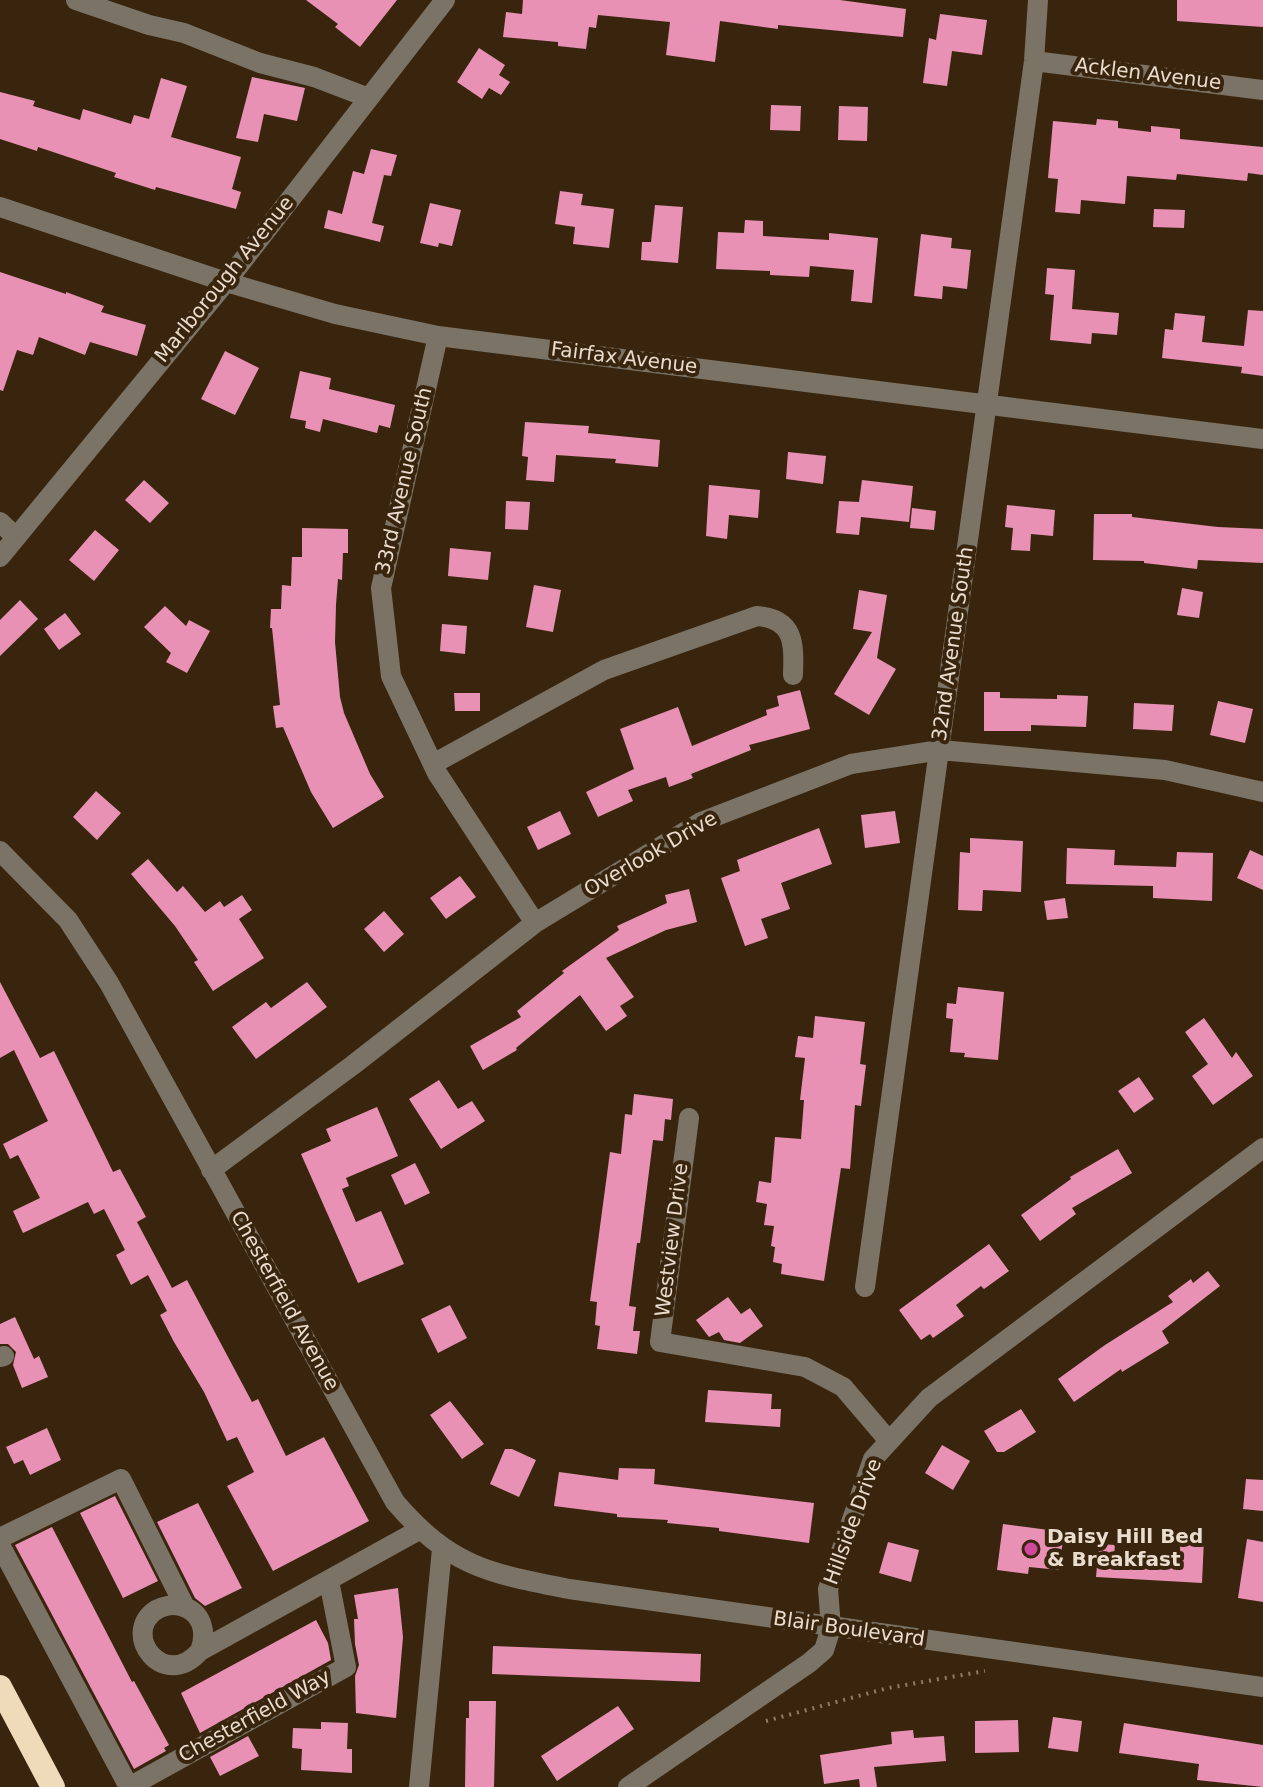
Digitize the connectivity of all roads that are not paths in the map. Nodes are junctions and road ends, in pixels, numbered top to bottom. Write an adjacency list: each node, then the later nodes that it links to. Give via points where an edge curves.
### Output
1 (76, 0): 6 (street)
2 (445, 0): 6 (street, Marlborough Avenue)
3 (1038, 0): 4 (street, 32nd Avenue South)
4 (1034, 61): 5 (street, Acklen Avenue); 10 (street, 32nd Avenue South)
5 (1263, 90)
6 (369, 98): 8 (street, Marlborough Avenue)
7 (0, 207): 8 (street, Fairfax Avenue)
8 (226, 282): 9 (street, Fairfax Avenue, via 335,314); 13 (street, Marlborough Avenue)
9 (438, 336): 10 (street, Fairfax Avenue); 17 (street, 33rd Avenue South, via 381,588 391,676)
10 (986, 405): 11 (street, Fairfax Avenue); 16 (street, 32nd Avenue South)
11 (1263, 439)
12 (0, 522): 13 (street)
13 (16, 537): 14 (street, Marlborough Avenue)
14 (0, 557)
15 (793, 675): 17 (street, via 790,635 778,620 757,616 604,670)
16 (940, 750): 18 (street, Overlook Drive, via 1165,770); 20 (street, Overlook Drive, via 851,764 701,822); 24 (street, 32nd Avenue South)
17 (433, 764): 20 (street, 33rd Avenue South)
18 (1263, 792)
19 (0, 851): 23 (street, Chesterfield Avenue, via 68,920 109,983)
20 (535, 923): 23 (street, Overlook Drive)
21 (689, 1118): 25 (street, Westview Drive, via 660,1342 805,1367 843,1387)
22 (1263, 1148): 25 (street, Hillside Drive, via 929,1398)
23 (211, 1170): 26 (street, Chesterfield Avenue, via 395,1502)
24 (865, 1287)
25 (889, 1441): 32 (street, Hillside Drive, via 873,1459 828,1589)
26 (419, 1530): 29 (street, Chesterfield Avenue); 30 (street)
27 (0, 1538): 31 (street, via 121,1479)
28 (0, 1545): 37 (street, Chesterfield Way)
29 (442, 1549): 32 (street, Blair Boulevard, via 507,1577); 38 (street)
30 (329, 1581): 33 (street); 37 (street, Chesterfield Way, via 346,1667)
31 (185, 1607): 33 (street, via 201,1621); 33 (street, via 158,1609 145,1624 144,1643 154,1658 173,1666)
32 (831, 1628): 35 (street, Blair Boulevard); 39 (street, via 824,1650 809,1663)
33 (200, 1651)
34 (0, 1687): 36 (highway)
35 (1263, 1687)
36 (53, 1787)
37 (129, 1787)
38 (419, 1787)
39 (628, 1787)

